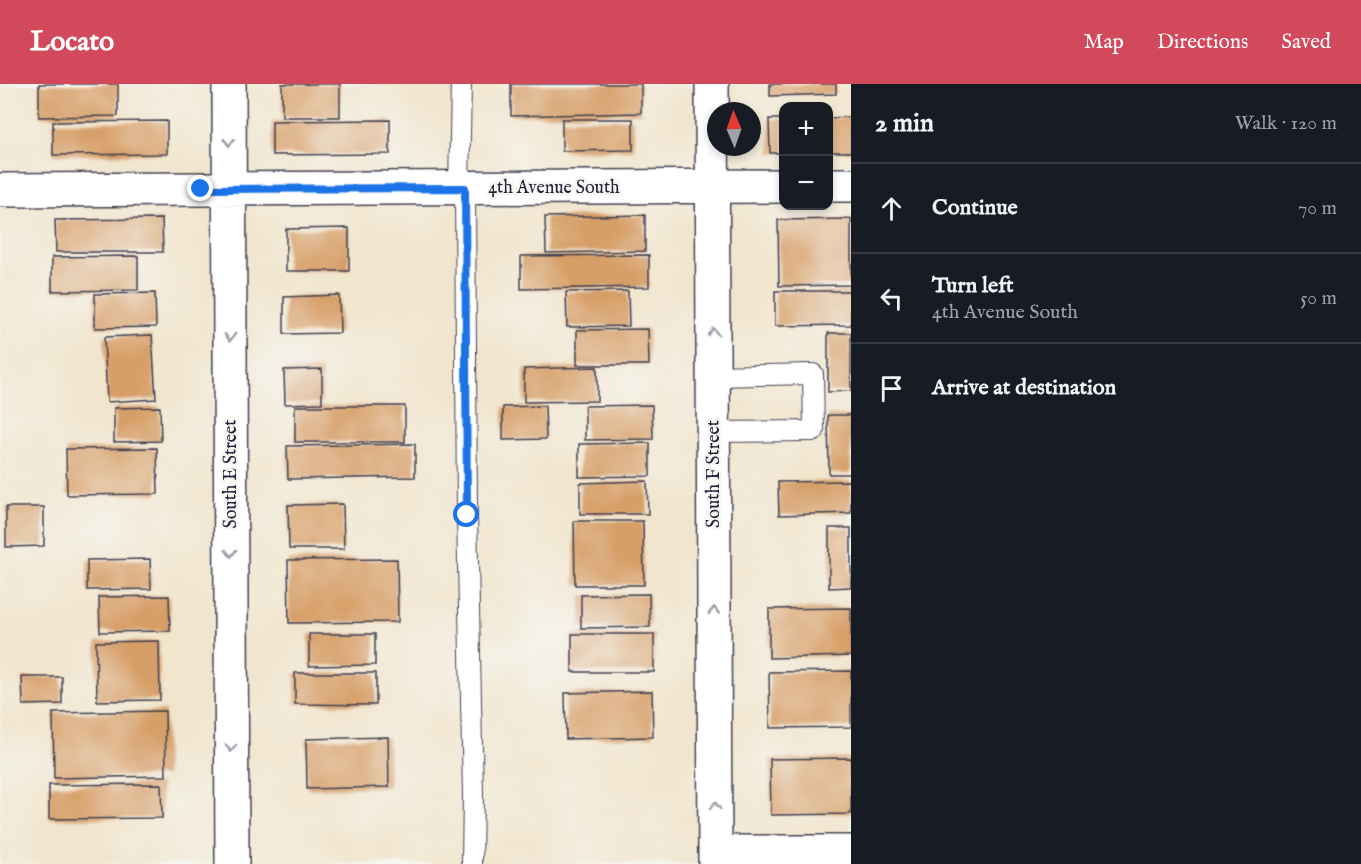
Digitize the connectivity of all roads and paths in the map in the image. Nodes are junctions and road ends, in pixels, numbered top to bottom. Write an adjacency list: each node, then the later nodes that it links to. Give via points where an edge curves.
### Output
1 (229, 84): 9 (street, South E Street, one-way to 9)
2 (461, 84): 8 (lane)
3 (712, 84): 7 (street, South F Street)
4 (833, 185): 5 (street)
5 (851, 185)
6 (779, 186): 7 (street, 4th Avenue South)
7 (712, 187): 8 (street, 4th Avenue South); 11 (street, South F Street, one-way to 7)
8 (462, 188): 9 (street, 4th Avenue South); 16 (lane)
9 (229, 189): 10 (street, 4th Avenue South); 15 (street, South E Street, one-way to 15)
10 (0, 190)
11 (713, 376): 12 (street, South F Street); 12 (lane, via 813,374 814,430)
12 (713, 432): 14 (street, South F Street, one-way to 12)
13 (851, 852): 14 (street)
14 (715, 858)
15 (232, 864)
16 (472, 864)

